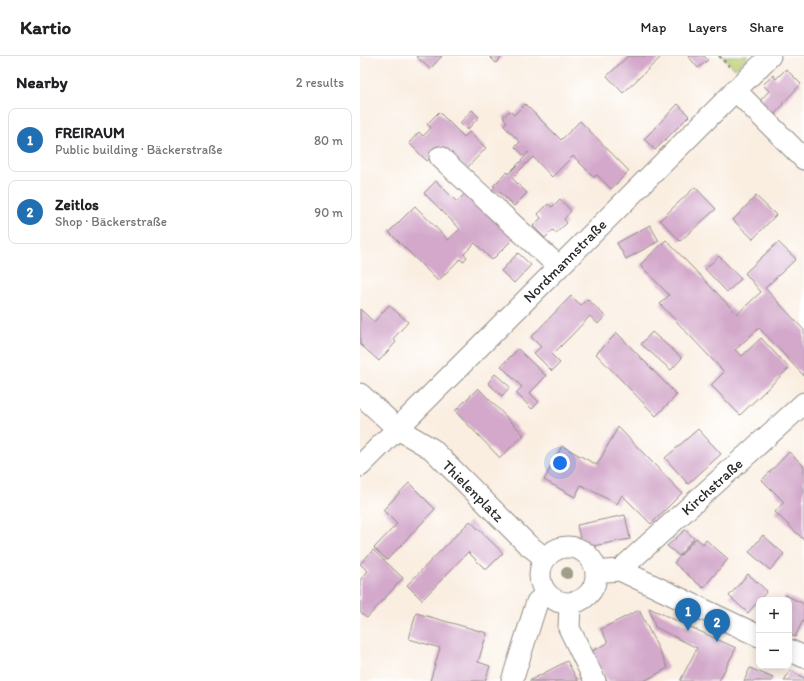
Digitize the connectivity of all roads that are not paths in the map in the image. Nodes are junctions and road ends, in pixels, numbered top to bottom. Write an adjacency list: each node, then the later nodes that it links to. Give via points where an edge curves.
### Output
1 (770, 56): 2 (street, Nordmannstraße)
2 (735, 90): 4 (street); 5 (street, Nordmannstraße)
3 (440, 157): 5 (street)
4 (804, 159)
5 (559, 267): 8 (street, Nordmannstraße)
6 (360, 394): 8 (street, Thielenplatz)
7 (804, 403): 11 (street, Kirchstraße)
8 (398, 429): 9 (street, Nordmannstraße); 10 (street, Thielenplatz, via 432,450 527,544)
9 (360, 466)
10 (545, 558): 12 (street, via 560,547 580,549 593,562); 13 (street, via 539,572)
11 (620, 570): 12 (street); 15 (street)
12 (596, 572): 14 (street, via 594,587 584,599)
13 (546, 594): 14 (street, via 553,600); 18 (street, via 537,602)
14 (570, 604): 19 (street, via 570,628)
15 (756, 635)
16 (792, 651): 17 (street)
17 (804, 657)
18 (512, 681)
19 (595, 681)

